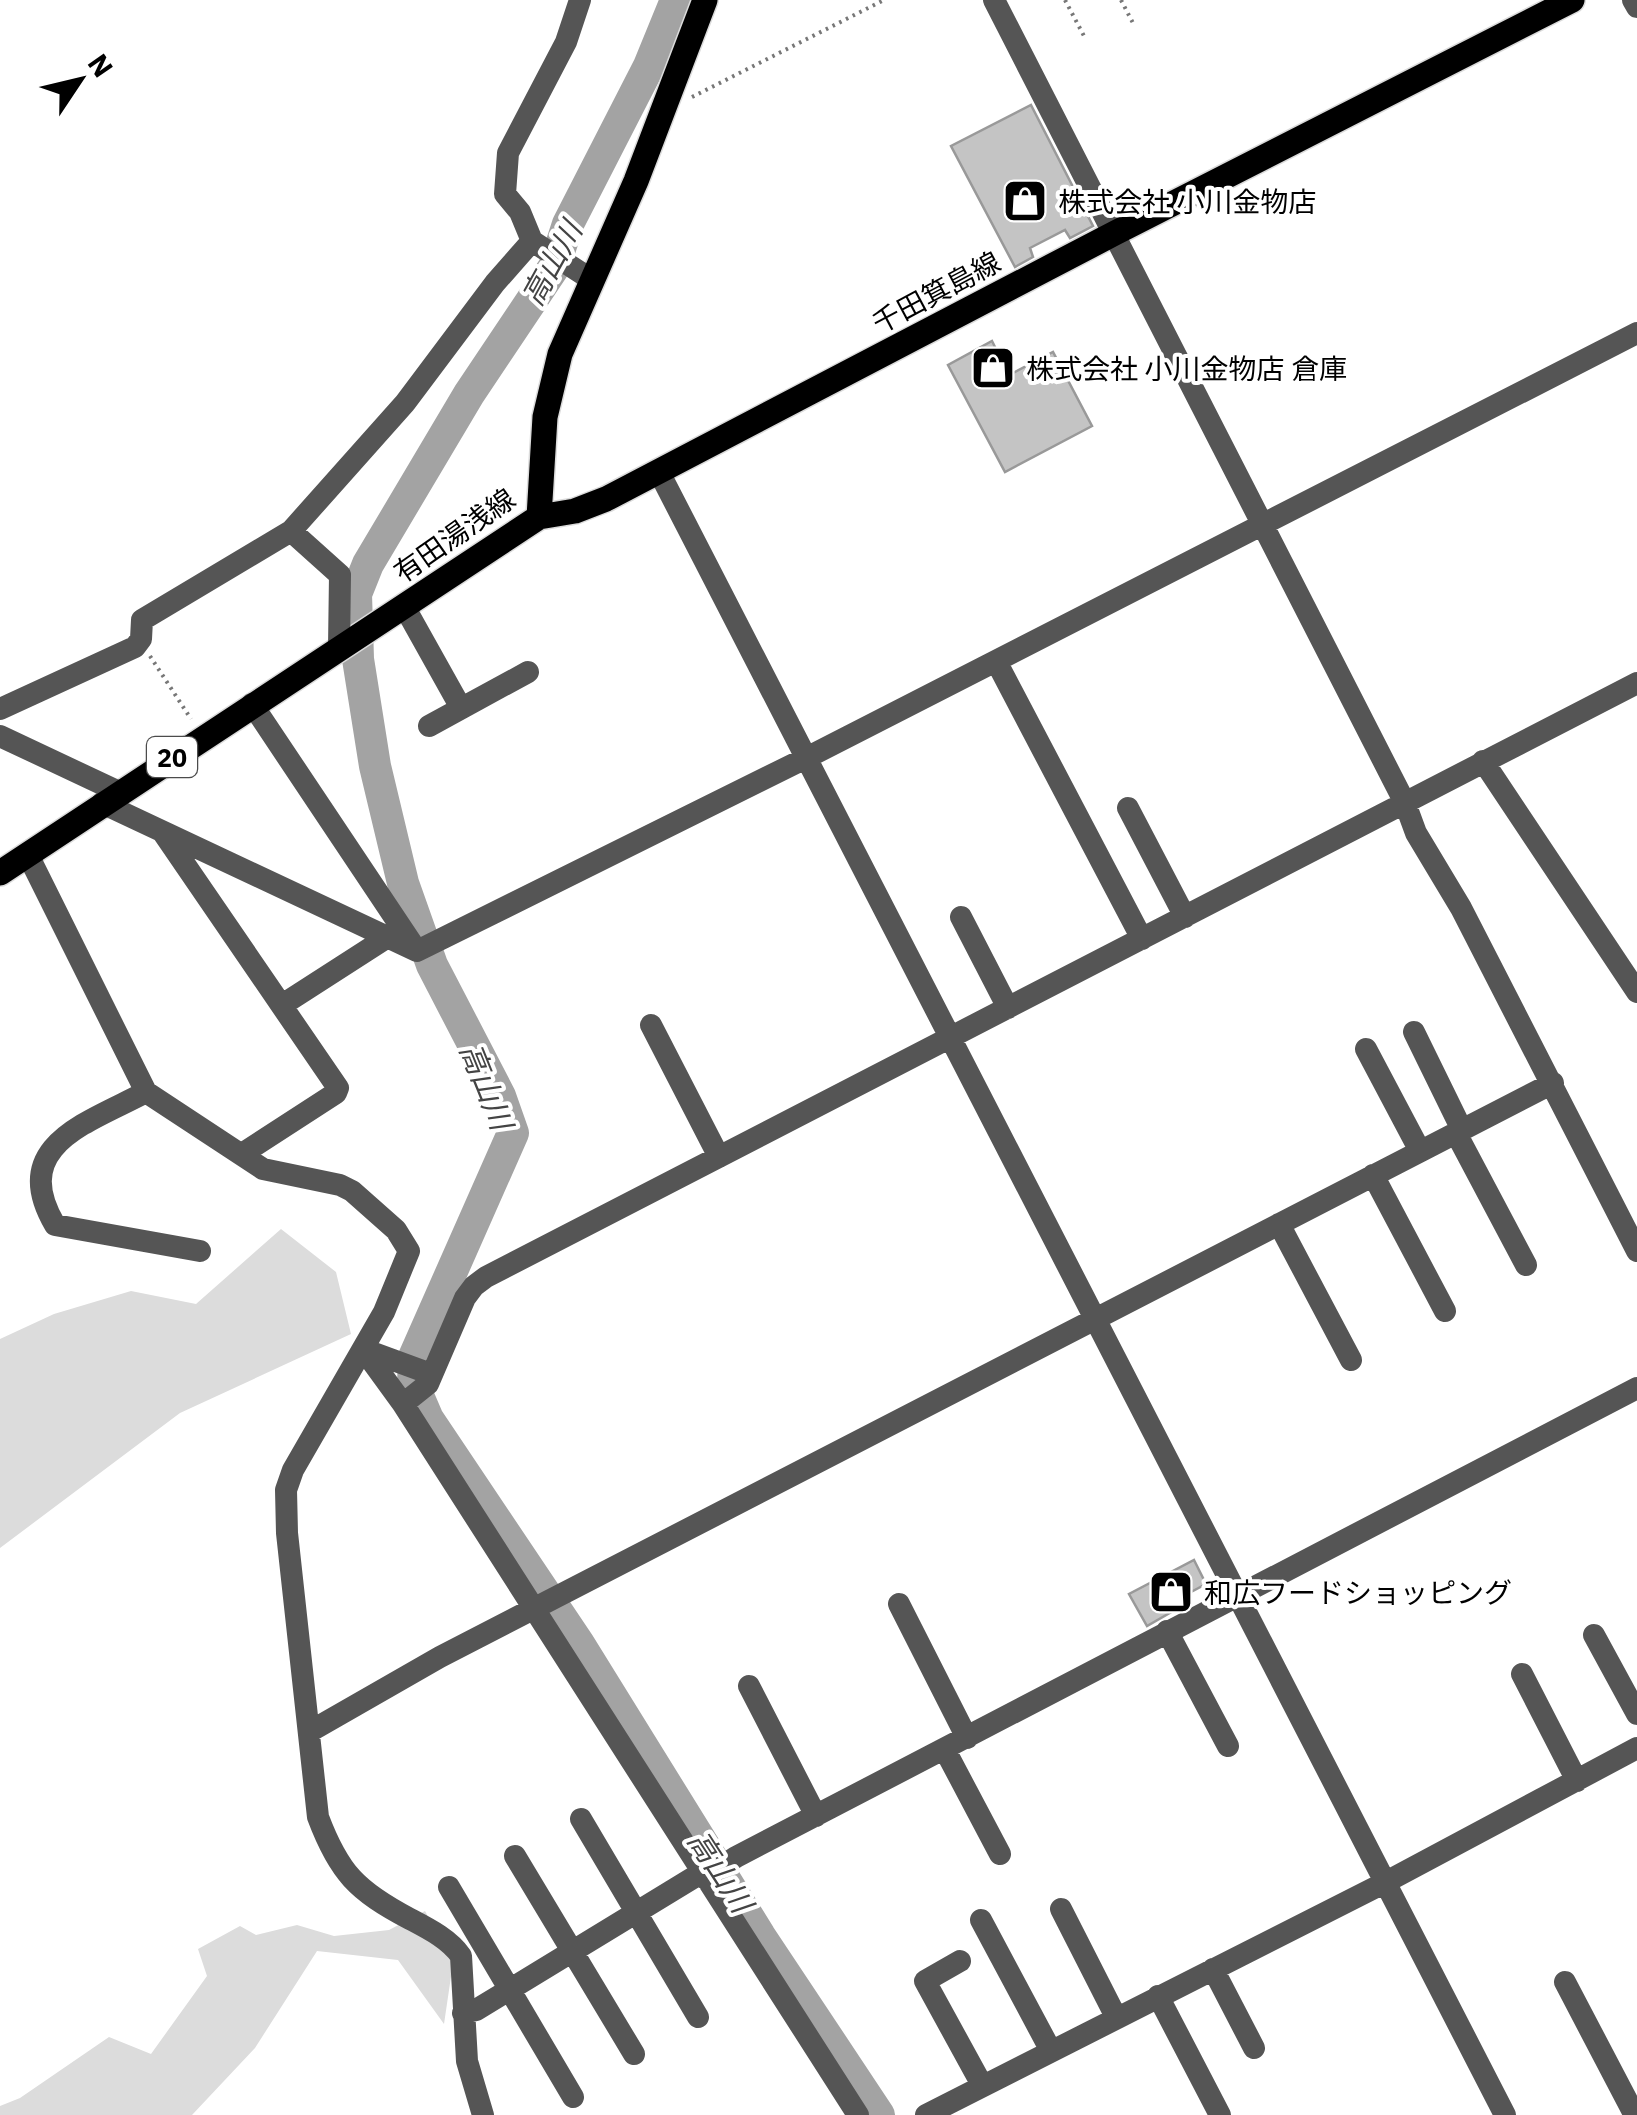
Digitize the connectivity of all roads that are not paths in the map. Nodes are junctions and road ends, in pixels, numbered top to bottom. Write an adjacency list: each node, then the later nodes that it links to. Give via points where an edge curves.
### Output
1 (580, 0): 8 (street, via 566,42 508,153 505,194)
2 (705, 0): 9 (main road, 有田湯浅線)
3 (994, 0): 7 (street)
4 (1572, 0): 7 (main road, 千田箕島線)
5 (1633, 0): 6 (street)
6 (1637, 7)
7 (1115, 233): 11 (main road, 千田箕島線); 13 (street)
8 (547, 251): 9 (street); 14 (street, via 495,282 405,402)
9 (592, 280): 12 (main road, 有田湯浅線, via 551,384)
10 (1637, 333): 13 (street)
11 (659, 472): 12 (main road, 千田箕島線, via 588,507); 25 (street)
12 (538, 517): 15 (main road, 有田湯浅線 / 20)
13 (1264, 524): 17 (street); 28 (street)
14 (291, 531): 16 (street, via 340,575); 22 (street, via 142,620 135,648)
15 (404, 606): 16 (main road, 有田湯浅線 / 20); 21 (street)
16 (342, 646): 20 (main road, 有田湯浅線 / 20)
17 (996, 661): 25 (street); 36 (street)
18 (528, 672): 21 (street)
19 (1637, 683): 26 (street)
20 (252, 704): 27 (main road, 有田湯浅線 / 20); 35 (street)
21 (461, 708): 23 (street)
22 (0, 710)
23 (428, 726)
24 (0, 736): 27 (street)
25 (806, 758): 35 (street, via 417,951); 42 (street)
26 (1483, 761): 28 (street); 37 (street)
27 (111, 798): 30 (street); 31 (main road, 有田湯浅線 / 20)
28 (1405, 803): 34 (street); 44 (street)
29 (1128, 808): 34 (street)
30 (162, 832): 35 (street); 38 (street)
31 (28, 855): 32 (main road, 有田湯浅線 / 20); 45 (street)
32 (0, 873)
33 (961, 917): 39 (street)
34 (1185, 917): 36 (street)
35 (395, 933): 38 (street)
36 (1142, 939): 39 (street)
37 (1637, 992)
38 (282, 1005): 48 (street, via 338,1088)
39 (1008, 1008): 42 (street)
40 (651, 1025): 49 (street)
41 (1414, 1032): 46 (street)
42 (949, 1038): 49 (street); 56 (street)
43 (1366, 1049): 47 (street)
44 (1553, 1083): 46 (street); 53 (street)
45 (146, 1092): 48 (street); 52 (street, via 60,1138 40,1170 44,1206 55,1225)
46 (1459, 1131): 47 (street); 54 (street)
47 (1420, 1151): 50 (street)
48 (242, 1154): 57 (street, via 263,1169 352,1190 405,1242 408,1260)
49 (719, 1157): 59 (street, via 474,1286)
50 (1373, 1175): 51 (street); 55 (street)
51 (1279, 1224): 56 (street); 58 (street)
52 (200, 1251)
53 (1637, 1252)
54 (1526, 1265)
55 (1446, 1311)
56 (1096, 1318): 62 (street); 64 (street)
57 (363, 1350): 59 (street); 61 (street); 70 (street, via 286,1490)
58 (1351, 1360)
59 (431, 1374): 61 (street)
60 (1637, 1388): 62 (street)
61 (402, 1404): 64 (street)
62 (1238, 1594): 65 (street); 81 (street)
63 (899, 1604): 71 (street)
64 (532, 1609): 70 (street); 80 (street)
65 (1167, 1632): 71 (street); 72 (street)
66 (1594, 1635): 69 (street)
67 (1522, 1674): 75 (street)
68 (749, 1686): 76 (street)
69 (1637, 1714)
70 (309, 1732): 92 (street, via 318,1817 337,1863 379,1900 454,1946 464,1968)
71 (968, 1738): 74 (street)
72 (1228, 1746)
73 (1637, 1748): 75 (street)
74 (945, 1750): 76 (street); 78 (street)
75 (1578, 1780): 81 (street)
76 (816, 1816): 80 (street)
77 (581, 1820): 84 (street)
78 (1000, 1854)
79 (515, 1856): 86 (street)
80 (702, 1875): 84 (street); 102 (street)
81 (1386, 1882): 88 (street); 105 (street)
82 (449, 1887): 90 (street)
83 (1060, 1910): 94 (street)
84 (637, 1913): 86 (street); 93 (street)
85 (981, 1920): 96 (street)
86 (572, 1952): 90 (street); 97 (street)
87 (960, 1961): 99 (street, via 925,1981)
88 (1213, 1969): 91 (street); 95 (street)
89 (1564, 1982): 100 (street)
90 (510, 1990): 92 (street); 98 (street)
91 (1158, 1996): 94 (street); 104 (street)
92 (463, 2013): 101 (street, via 466,2061)
93 (698, 2016)
94 (1116, 2017): 96 (street)
95 (1254, 2048)
96 (1051, 2051): 99 (street)
97 (634, 2054)
98 (573, 2097)
99 (974, 2098): 103 (street)
100 (1630, 2110)
101 (483, 2115)
102 (858, 2115)
103 (926, 2115)
104 (1220, 2115)
105 (1505, 2115)

